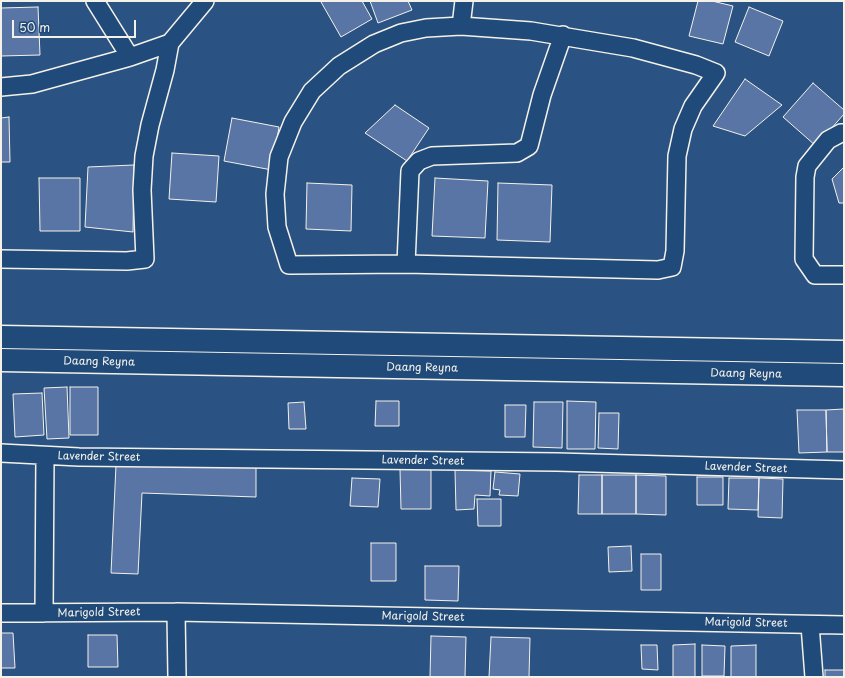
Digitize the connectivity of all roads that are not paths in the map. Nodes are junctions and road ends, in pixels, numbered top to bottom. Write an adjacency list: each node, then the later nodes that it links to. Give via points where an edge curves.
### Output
1 (95, 1): 7 (street)
2 (205, 1): 6 (street)
3 (464, 1): 4 (street)
4 (461, 26): 5 (street); 11 (street, via 426,28 401,33 374,44 339,66 312,91 293,122 279,157 275,194 277,227 290,265)
5 (563, 35): 11 (street, via 542,95 529,146 517,153 432,156 419,161 410,171); 11 (street, via 633,48 716,73 693,106 683,129 677,156 675,251 672,267 658,270)
6 (170, 43): 7 (street); 10 (street, via 144,156 144,259)
7 (130, 57): 8 (street, via 32,84)
8 (1, 87)
9 (844, 133): 12 (street, via 841,132 828,140 807,166 804,259 815,275)
10 (1, 259)
11 (406, 264)
12 (844, 275)
13 (1, 337): 14 (main road)
14 (844, 352)
15 (1, 360): 16 (main road, Daang Reyna)
16 (844, 376)
17 (1, 453): 18 (street, Lavender Street)
18 (44, 456): 19 (street, Lavender Street, via 557,462); 22 (street)
19 (844, 470)
20 (176, 612): 22 (street, Marigold Street); 24 (street, Marigold Street); 25 (street)
21 (1, 613): 22 (street, Marigold Street)
22 (44, 613)
23 (844, 624): 24 (street, Marigold Street)
24 (810, 625): 26 (street)
25 (177, 677)
26 (814, 677)

